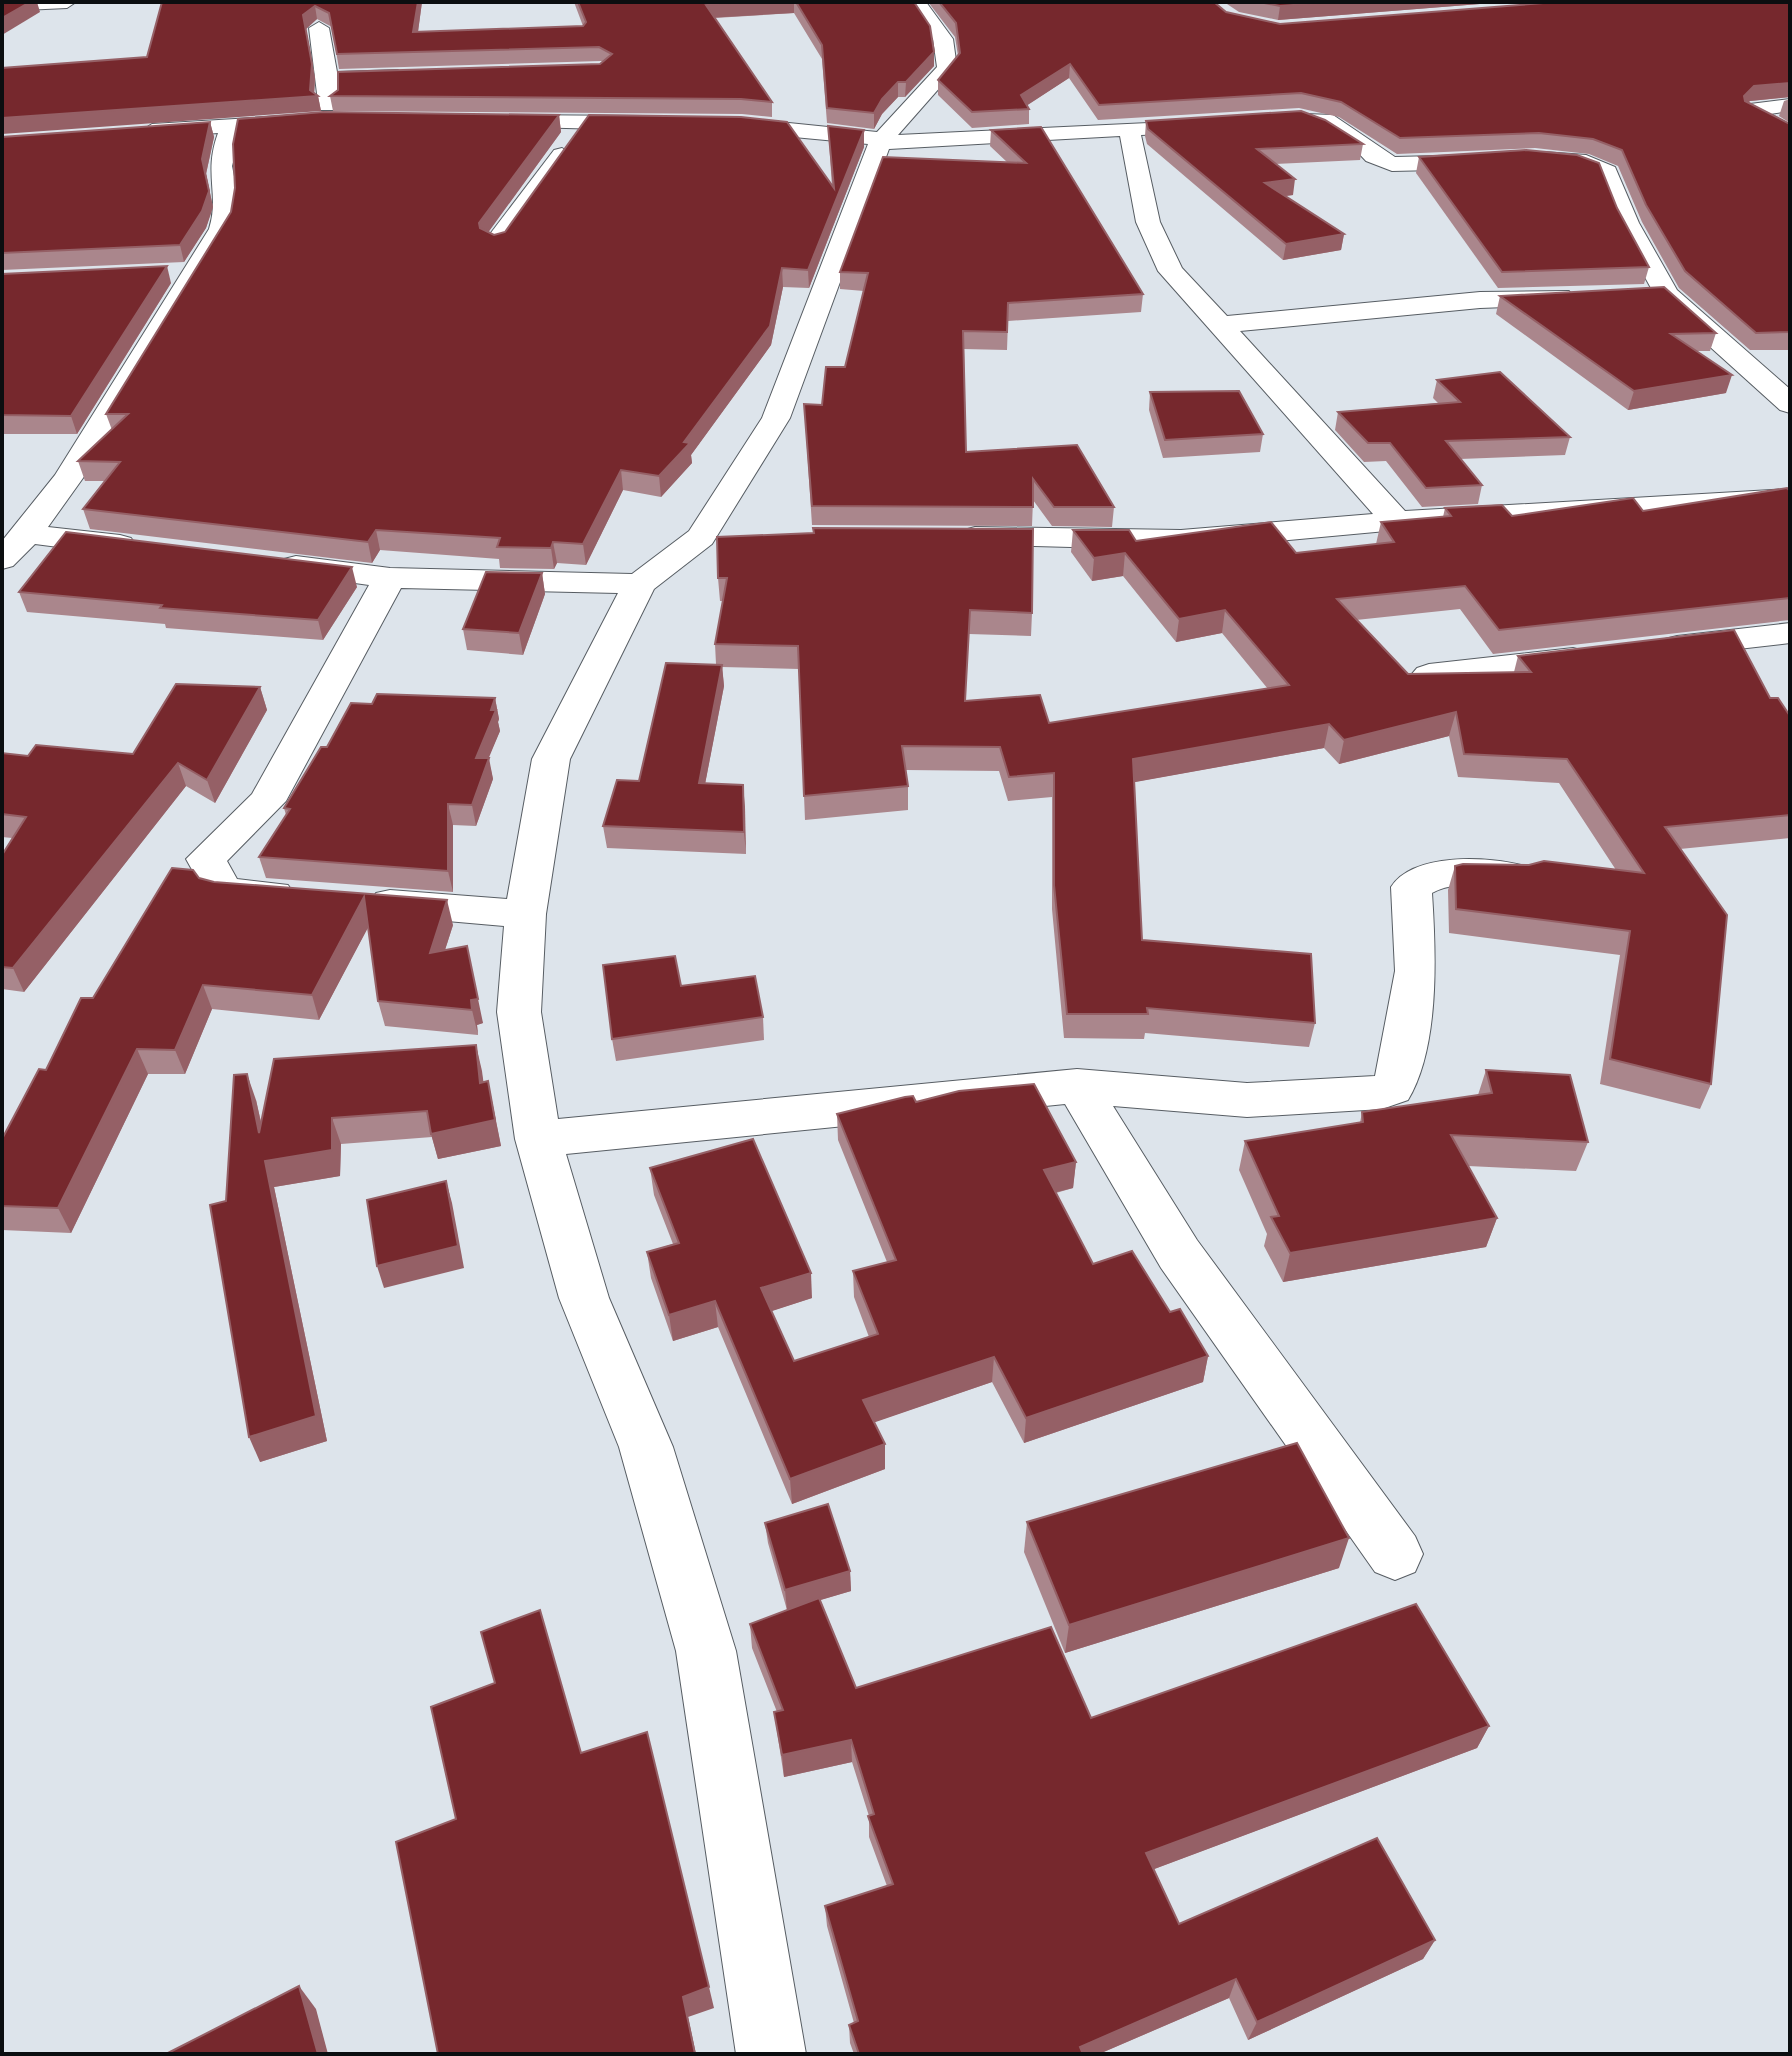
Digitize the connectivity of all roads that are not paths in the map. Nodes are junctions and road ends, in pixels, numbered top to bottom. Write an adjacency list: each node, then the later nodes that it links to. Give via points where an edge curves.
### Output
1 (67, 2): 3 (street)
2 (916, 2): 18 (street, via 943,39 947,68)
3 (2, 5)
4 (319, 28): 6 (street)
5 (420, 76): 6 (street)
6 (328, 78): 14 (street, via 334,120)
7 (1790, 105): 17 (street, via 1753,113)
8 (477, 120): 10 (street)
9 (1253, 121): 22 (street, via 1325,120 1392,164 1586,162 1607,172 1627,223)
10 (582, 123): 11 (street); 19 (street)
11 (670, 123)
12 (1222, 123): 15 (street)
13 (713, 124): 18 (street)
14 (232, 125): 16 (street); 20 (street, via 218,159 219,185 228,207)
15 (1129, 130): 18 (street); 25 (street, via 1154,234 1171,271)
16 (122, 134)
17 (1790, 134)
18 (881, 141): 35 (street, via 789,389 715,537)
19 (496, 243)
20 (195, 272): 21 (street); 29 (street, via 68,478)
21 (163, 273)
22 (1666, 294): 23 (street); 26 (street)
23 (1635, 295)
24 (1588, 297): 25 (street, via 1480,300)
25 (1220, 325): 28 (street)
26 (1790, 404)
27 (1790, 498): 28 (street)
28 (1397, 521): 30 (street, via 1181,540)
29 (27, 534): 31 (street); 32 (street)
30 (950, 537)
31 (150, 548)
32 (2, 559)
33 (271, 563): 34 (street)
34 (390, 578): 35 (street); 41 (street, via 267,801 206,859 223,891)
35 (640, 584): 43 (street, via 551,759)
36 (1790, 633): 37 (street)
37 (1649, 649)
38 (1602, 655): 39 (street)
39 (1429, 675)
40 (1519, 875): 44 (street, via 1443,873 1426,876 1411,887 1416,971 1392,1088 1247,1100)
41 (311, 897)
42 (357, 900): 43 (street)
43 (525, 914): 45 (street, via 519,1012)
44 (1077, 1086): 45 (street); 46 (street, via 1179,1254)
45 (538, 1139): 47 (street, via 584,1298 646,1447 706,1651)
46 (1395, 1554)
47 (771, 2054)

